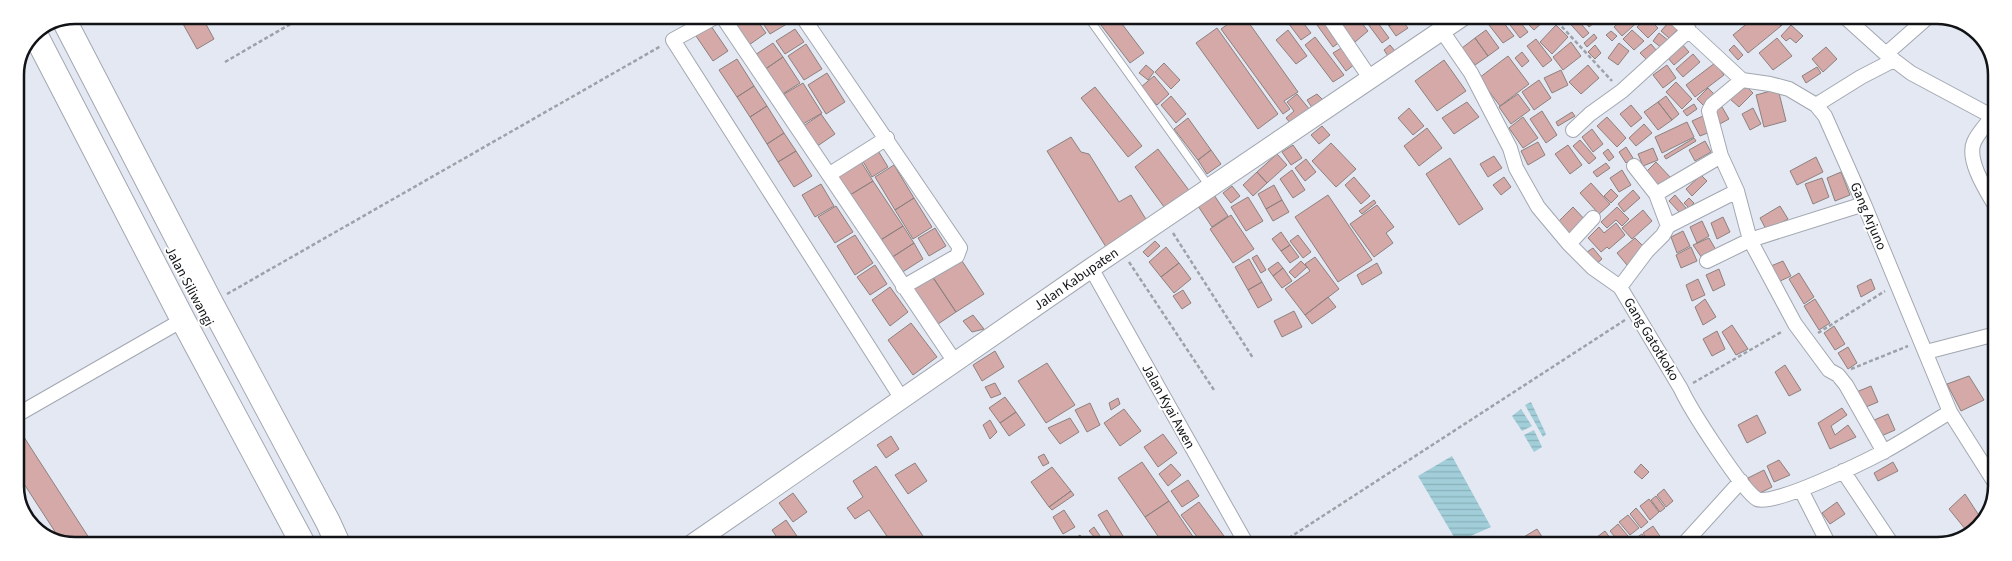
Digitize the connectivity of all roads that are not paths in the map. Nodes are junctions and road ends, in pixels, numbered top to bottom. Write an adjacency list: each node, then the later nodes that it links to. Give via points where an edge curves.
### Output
1 (702, 24): 44 (street, via 673,40)
2 (727, 24): 26 (street)
3 (808, 24): 23 (street)
4 (1093, 24): 27 (lane)
5 (1333, 24): 17 (street)
6 (1452, 24): 13 (main road, Jalan Kabupaten)
7 (1682, 24): 12 (street)
8 (1854, 24): 16 (street)
9 (1921, 24): 16 (street)
10 (67, 25): 56 (highway)
11 (53, 29): 48 (highway, Jalan Siliwangi)
12 (1689, 30): 18 (street); 22 (street)
13 (1442, 31): 17 (main road, Jalan Kabupaten); 35 (street, Gang Gatotkoko, via 1471,73 1538,207)
14 (38, 40): 48 (highway, Jalan Siliwangi, via 178,312)
15 (30, 52): 40 (highway)
16 (1890, 57): 19 (street); 20 (street, via 1911,73)
17 (1370, 78): 27 (main road, Jalan Kabupaten)
18 (1742, 80): 19 (street, Gang Arjuno, via 1789,89); 24 (street, via 1709,111)
19 (1816, 105): 31 (street, Gang Arjuno, via 1825,116)
20 (1988, 115)
21 (1988, 125): 29 (street, via 1973,143 1972,153 1977,172)
22 (1573, 130)
23 (887, 138): 26 (street); 38 (street, via 960,248 955,257)
24 (1721, 156): 28 (street); 30 (street)
25 (1634, 166): 30 (street)
26 (830, 174): 38 (street)
27 (1210, 189): 37 (main road, Jalan Kabupaten)
28 (1737, 191): 33 (street); 34 (street)
29 (1988, 192)
30 (1656, 194): 33 (street)
31 (1864, 204): 34 (street); 42 (street, Gang Arjuno)
32 (1593, 218): 35 (street)
33 (1668, 226): 39 (street)
34 (1750, 240): 36 (street); 47 (street, via 1795,324 1829,370 1846,385)
35 (1569, 244): 39 (street, Gang Gatotkoko, via 1592,268)
36 (1707, 261)
37 (1092, 268): 43 (main road, Jalan Kabupaten); 58 (street, Jalan Kyai Awen)
38 (904, 287): 43 (street)
39 (1620, 287): 51 (street, Gang Gatotkoko, via 1689,406)
40 (172, 326): 45 (street); 53 (highway)
41 (1988, 335): 42 (street)
42 (1924, 346): 46 (street, Gang Arjuno)
43 (955, 362): 44 (main road, Jalan Kabupaten)
44 (902, 400): 57 (main road, Jalan Kabupaten)
45 (24, 411)
46 (1950, 412): 47 (street, Gang Gatotkoko); 50 (street, Gang Arjuno)
47 (1884, 452): 49 (street, Gang Gatotkoko)
48 (270, 459): 54 (highway, Jalan Siliwangi); 55 (highway, Jalan Siliwangi)
49 (1843, 471): 52 (street, Gang Gatotkoko); 61 (street)
50 (1988, 472)
51 (1741, 481): 52 (street, Gang Gatotkoko, via 1756,499 1765,501); 59 (street)
52 (1801, 490): 60 (street)
53 (287, 537)
54 (300, 537)
55 (327, 537)
56 (335, 537)
57 (702, 537)
58 (1237, 537)
59 (1690, 537)
60 (1824, 537)
61 (1887, 537)

